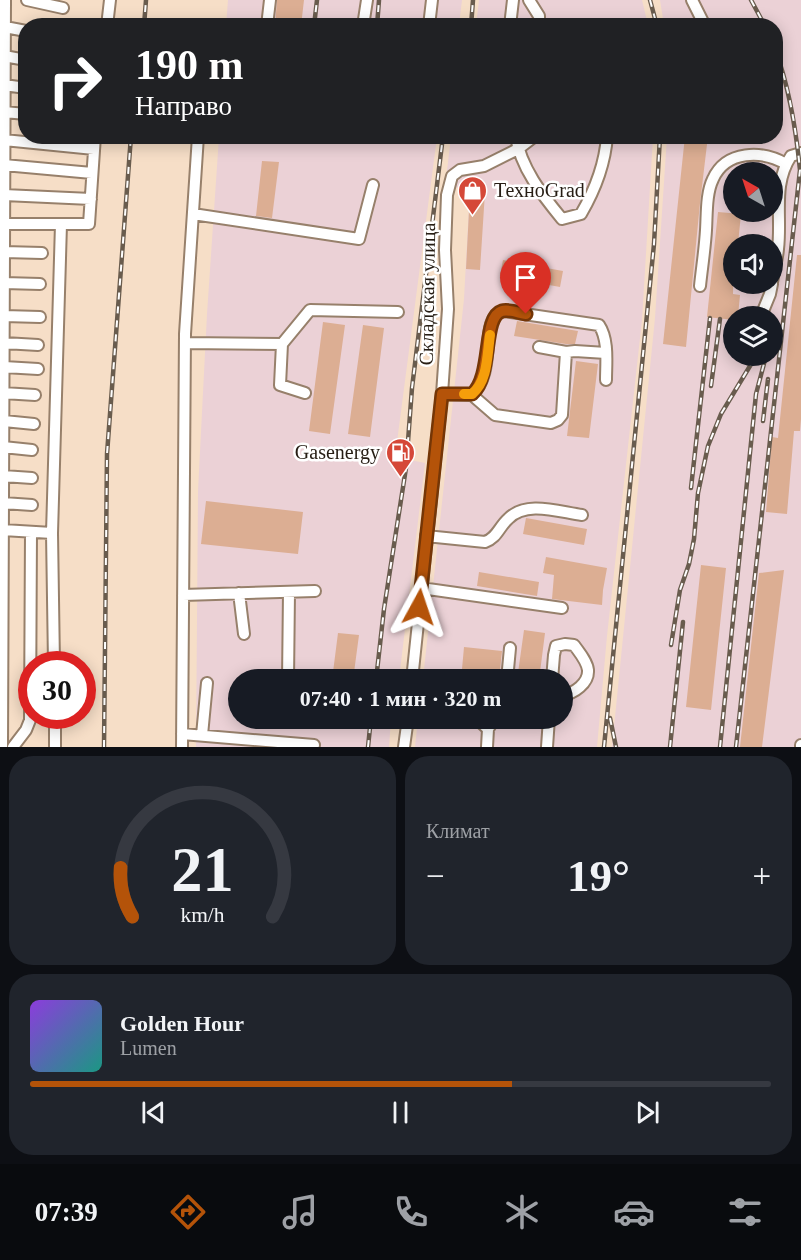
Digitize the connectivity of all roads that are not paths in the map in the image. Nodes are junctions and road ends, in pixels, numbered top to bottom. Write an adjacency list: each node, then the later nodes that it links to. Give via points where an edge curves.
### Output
1 (5, 0): 18 (street)
2 (27, 0): 10 (street)
3 (110, 0): 11 (street)
4 (270, 0): 12 (street)
5 (368, 0): 13 (street)
6 (432, 0): 14 (street)
7 (513, 0): 15 (street)
8 (529, 0): 16 (street)
9 (692, 0): 17 (street)
10 (63, 8)
11 (108, 18)
12 (268, 18)
13 (365, 18)
14 (430, 18)
15 (511, 18)
16 (539, 18)
17 (701, 18)
18 (3, 23): 19 (street); 20 (street)
19 (18, 28)
20 (4, 56): 21 (street); 22 (street)
21 (18, 59)
22 (4, 85): 23 (street); 24 (street)
23 (18, 87)
24 (4, 112): 25 (street); 26 (street)
25 (18, 113)
26 (4, 140): 27 (street); 38 (street)
27 (18, 141)
28 (44, 144): 34 (street)
29 (94, 144): 34 (street)
30 (197, 144): 43 (street)
31 (517, 144): 35 (street)
32 (525, 144): 35 (street)
33 (607, 144): 35 (street, via 595,191 581,214 562,219 541,194)
34 (94, 149): 39 (street)
35 (518, 149): 67 (street, Складская улица, via 452,176 447,195 448,309)
36 (801, 153): 37 (street, via 791,156)
37 (786, 164): 46 (street, via 778,194); 51 (street, via 744,154 724,164 713,178)
38 (4, 165): 39 (street); 41 (street)
39 (92, 173): 42 (street)
40 (373, 185): 43 (street, via 359,239)
41 (4, 195): 42 (street); 44 (street)
42 (91, 200): 45 (street, via 89,224)
43 (193, 214): 56 (street)
44 (4, 224): 45 (street); 47 (street)
45 (61, 224): 81 (street)
46 (778, 234)
47 (4, 252): 48 (street); 49 (street)
48 (42, 253)
49 (4, 283): 50 (street); 53 (street)
50 (39, 284)
51 (700, 286)
52 (398, 312): 57 (street, via 309,310)
53 (4, 316): 54 (street); 55 (street)
54 (40, 317)
55 (4, 343): 58 (street); 62 (street)
56 (185, 343): 57 (street); 87 (street)
57 (282, 344): 66 (street, via 280,385)
58 (38, 345)
59 (538, 347): 60 (street)
60 (566, 352): 61 (street); 68 (street, via 562,415 558,420 551,423 495,416)
61 (606, 353): 64 (street); 68 (street, via 599,326 504,310 492,322 484,375)
62 (4, 367): 63 (street); 65 (street)
63 (38, 369)
64 (606, 381)
65 (3, 393): 69 (street); 70 (street)
66 (305, 393)
67 (442, 394): 68 (street); 82 (street, Складская улица)
68 (472, 394)
69 (35, 395)
70 (4, 421): 71 (street); 72 (street)
71 (34, 424)
72 (3, 447): 73 (street); 75 (street)
73 (32, 450)
74 (32, 478): 75 (street)
75 (2, 481): 76 (street)
76 (3, 504): 77 (street); 79 (street)
77 (32, 505)
78 (582, 515): 82 (street, via 529,508 506,519 498,533 485,542)
79 (3, 530): 80 (street); 105 (street)
80 (31, 532): 81 (street); 106 (street, via 30,720)
81 (52, 533): 91 (street)
82 (426, 536): 83 (street, Складская улица)
83 (420, 588): 88 (street); 93 (street, Складская улица)
84 (315, 591): 85 (street)
85 (290, 592): 86 (street); 92 (street)
86 (239, 593): 87 (street); 89 (street)
87 (183, 595): 102 (street)
88 (562, 608)
89 (244, 634)
90 (510, 648): 94 (street)
91 (54, 651)
92 (288, 669)
93 (413, 669)
94 (508, 669)
95 (553, 669): 97 (street, via 556,646 574,645 588,670 585,680)
96 (207, 683): 103 (street)
97 (573, 691)
98 (55, 729): 107 (street)
99 (406, 729): 109 (street)
100 (488, 729): 110 (street)
101 (548, 729): 111 (street)
102 (182, 734): 103 (street); 108 (street)
103 (202, 735): 104 (street)
104 (314, 745)
105 (2, 747)
106 (13, 747)
107 (55, 747)
108 (182, 747)
109 (404, 747)
110 (487, 747)
111 (547, 747)

